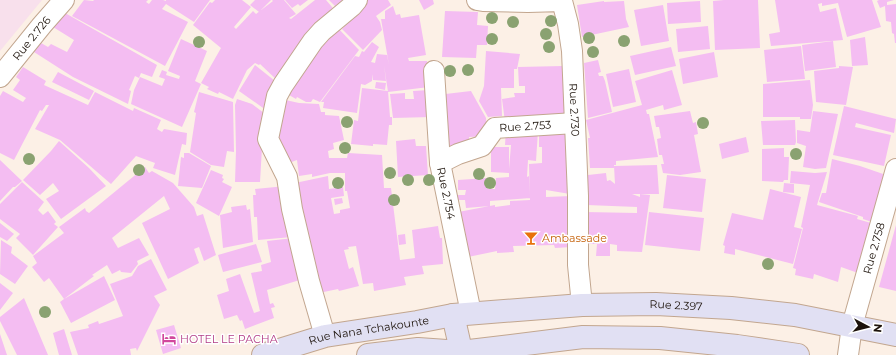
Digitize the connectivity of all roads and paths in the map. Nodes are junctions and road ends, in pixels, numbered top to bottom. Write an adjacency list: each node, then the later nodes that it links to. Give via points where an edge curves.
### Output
1 (64, 0): 6 (street, Rue 2.726)
2 (357, 0): 15 (street, via 313,41 284,84 277,96 268,139 287,178 309,281)
3 (477, 0): 4 (street, Rue 2.730)
4 (568, 0): 7 (street, Rue 2.730)
5 (434, 71): 8 (street, Rue 2.754)
6 (0, 77)
7 (575, 122): 8 (street, Rue 2.753, via 495,128 482,146); 10 (street, Rue 2.730, via 578,265)
8 (440, 163): 11 (street, Rue 2.754)
9 (896, 169): 13 (street, Rue 2.758)
10 (582, 305): 11 (main road, Rue 2.397); 13 (main road, Rue 2.397, via 656,304 731,308 795,315)
11 (462, 314): 12 (main road, Rue Nana Tchakounte); 18 (main road)
12 (416, 322): 15 (main road, Rue Nana Tchakounte); 17 (main road)
13 (852, 326): 14 (main road, Rue 2.397); 23 (street, Rue 2.758)
14 (896, 335)
15 (325, 336): 19 (main road, Rue Nana Tchakounte)
16 (548, 341): 18 (main road); 21 (main road); 22 (main road, via 583,337 660,338)
17 (419, 352): 18 (main road); 20 (main road)
18 (461, 354)
19 (263, 355)
20 (368, 355)
21 (520, 355)
22 (798, 355)
23 (848, 355)

